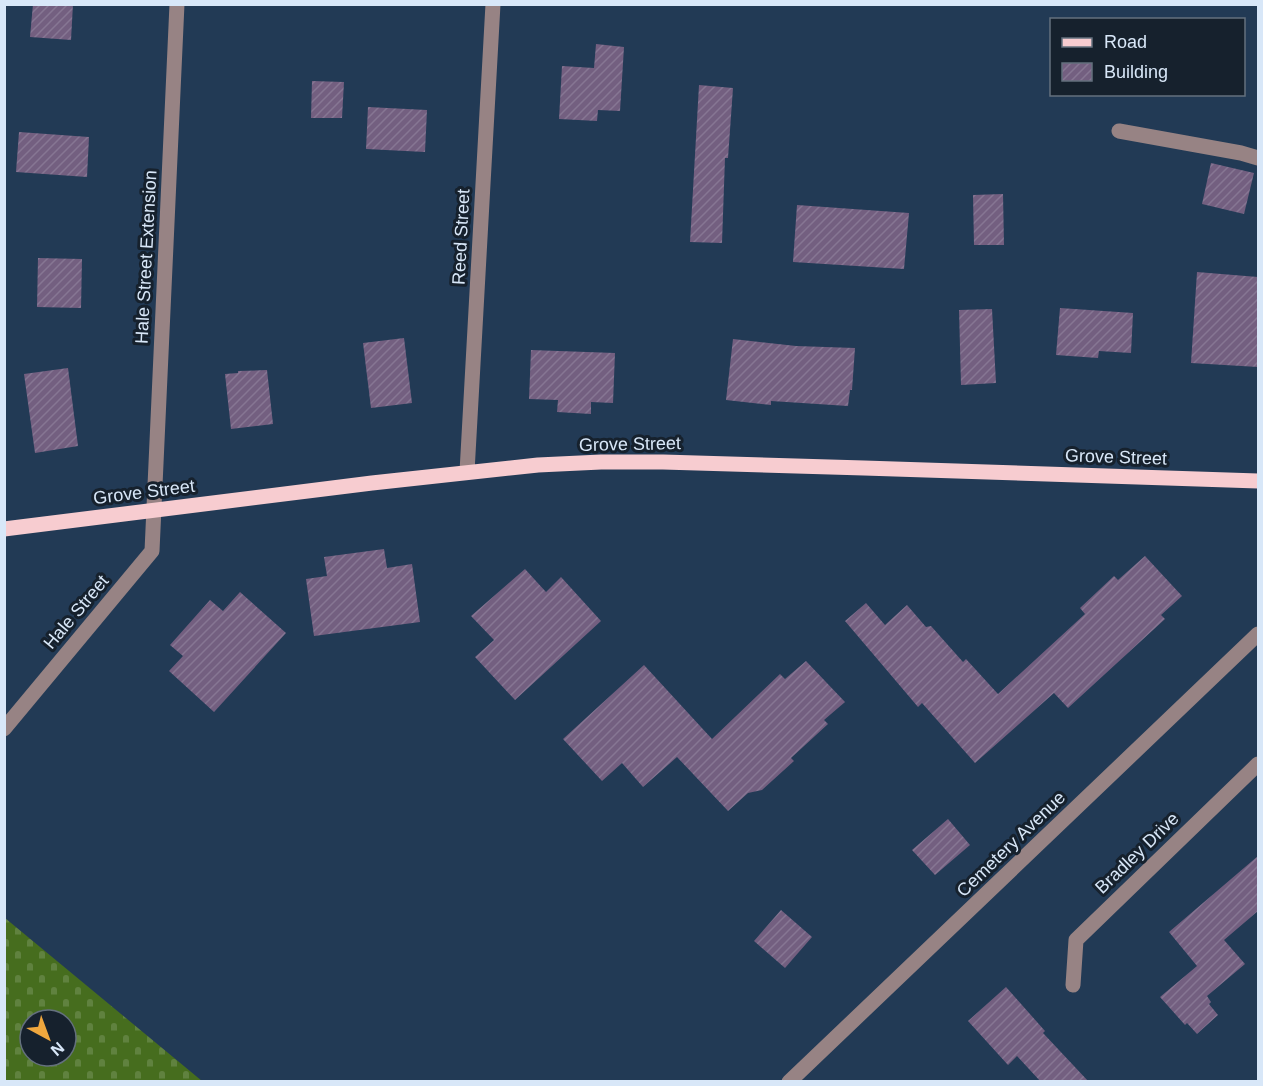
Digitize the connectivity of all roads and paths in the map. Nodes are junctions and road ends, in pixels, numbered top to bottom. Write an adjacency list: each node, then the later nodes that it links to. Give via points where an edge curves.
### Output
1 (177, 4): 7 (street, Hale Street Extension)
2 (493, 4): 5 (street, Reed Street)
3 (1119, 130): 4 (street)
4 (1258, 158)
5 (467, 472): 6 (main road, Grove Street, via 538,465 663,462); 7 (main road, Grove Street)
6 (1258, 481)
7 (154, 511): 8 (main road, Grove Street); 10 (street, Hale Street, via 152,551)
8 (4, 529)
9 (1258, 634): 13 (street, Cemetery Avenue)
10 (4, 729)
11 (1258, 764): 12 (street, Bradley Drive, via 1076,939)
12 (1073, 985)
13 (789, 1082)

